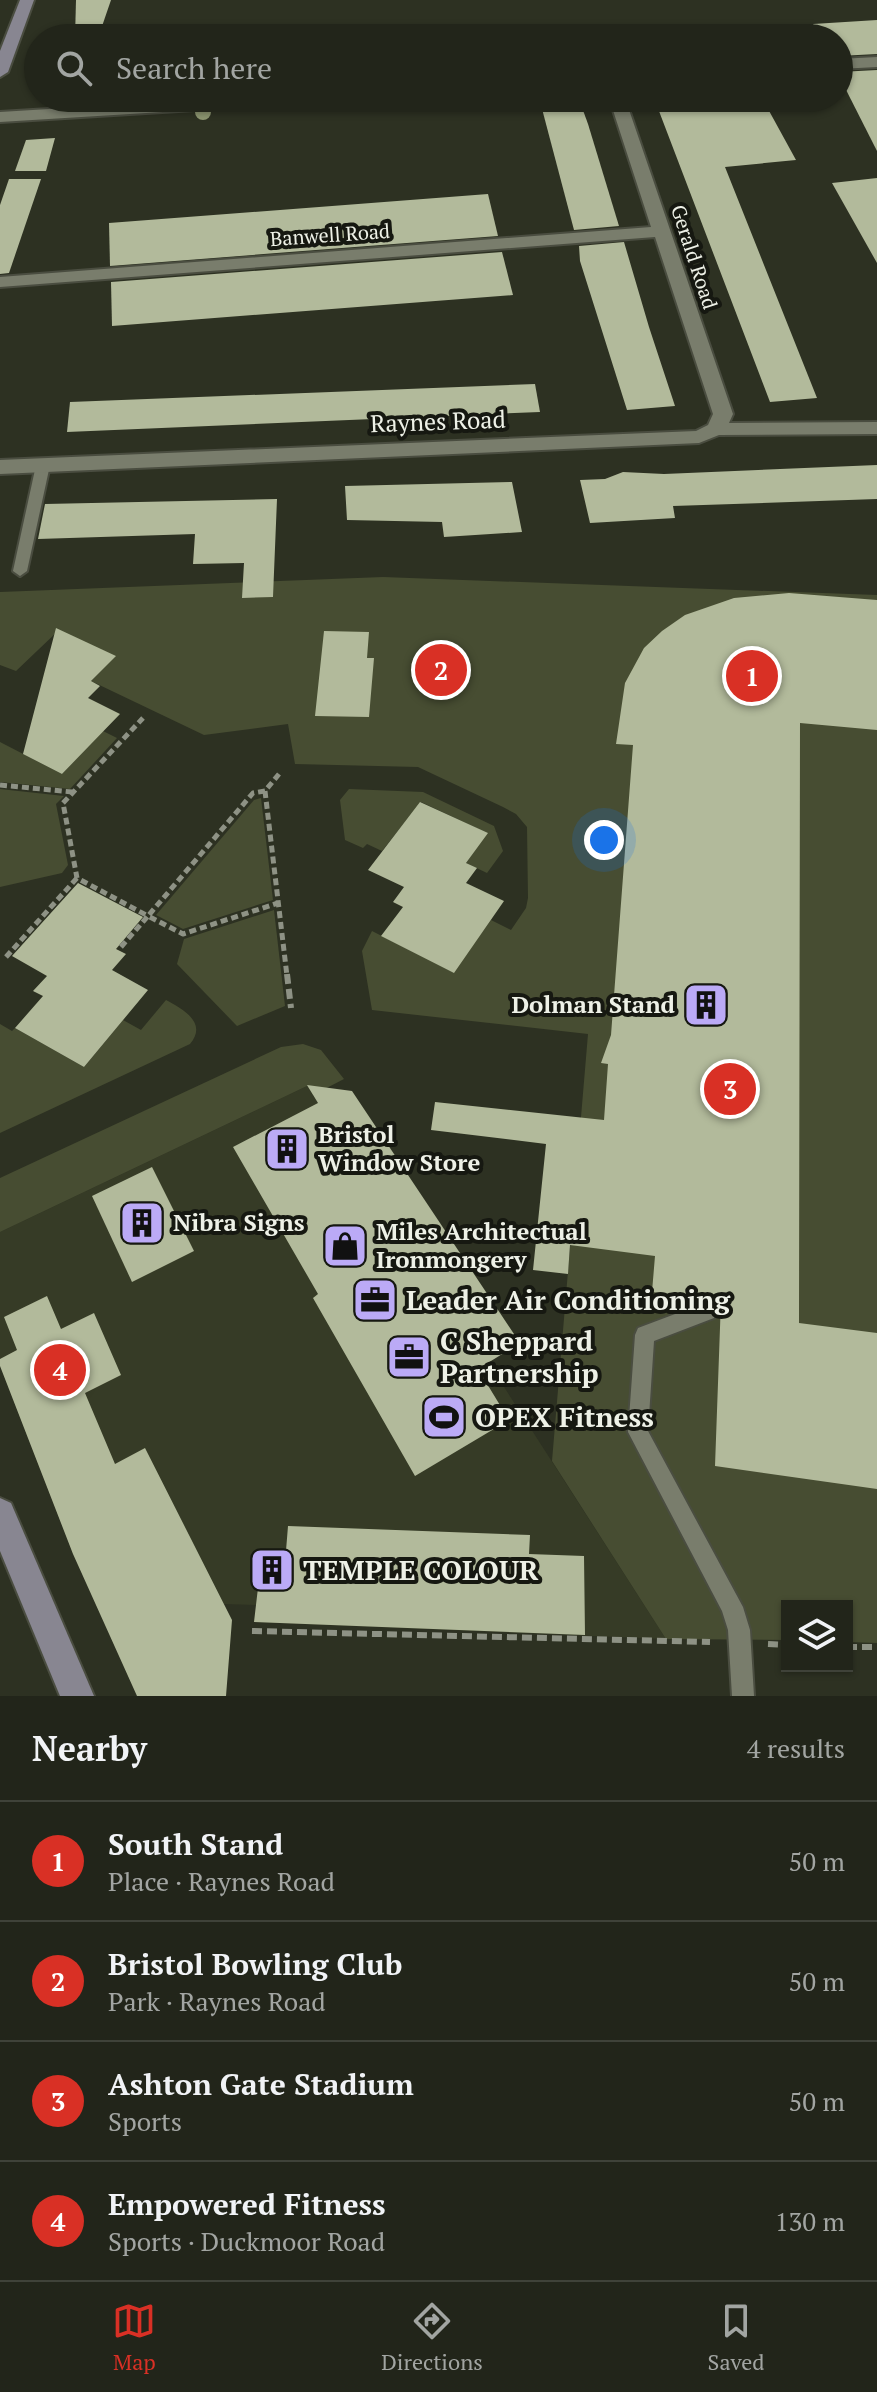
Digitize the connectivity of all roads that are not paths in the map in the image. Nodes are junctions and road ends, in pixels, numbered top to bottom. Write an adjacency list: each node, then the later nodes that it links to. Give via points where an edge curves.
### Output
1 (27, 0): 4 (street)
2 (877, 62): 3 (street)
3 (853, 63)
4 (0, 72)
5 (81, 112): 7 (street)
6 (622, 112): 8 (street, Gerald Road)
7 (0, 117)
8 (663, 231): 9 (street, Banwell Road); 11 (street, Gerald Road, via 723,414)
9 (0, 282)
10 (877, 428): 11 (street, Raynes Road)
11 (716, 429): 12 (street, Raynes Road, via 699,437)
12 (43, 465): 13 (street, Raynes Road); 14 (lane)
13 (0, 467)
14 (20, 571)
15 (707, 1311): 18 (lane, via 645,1335 638,1432 732,1607)
16 (0, 1514): 17 (street)
17 (77, 1696)
18 (743, 1696)

